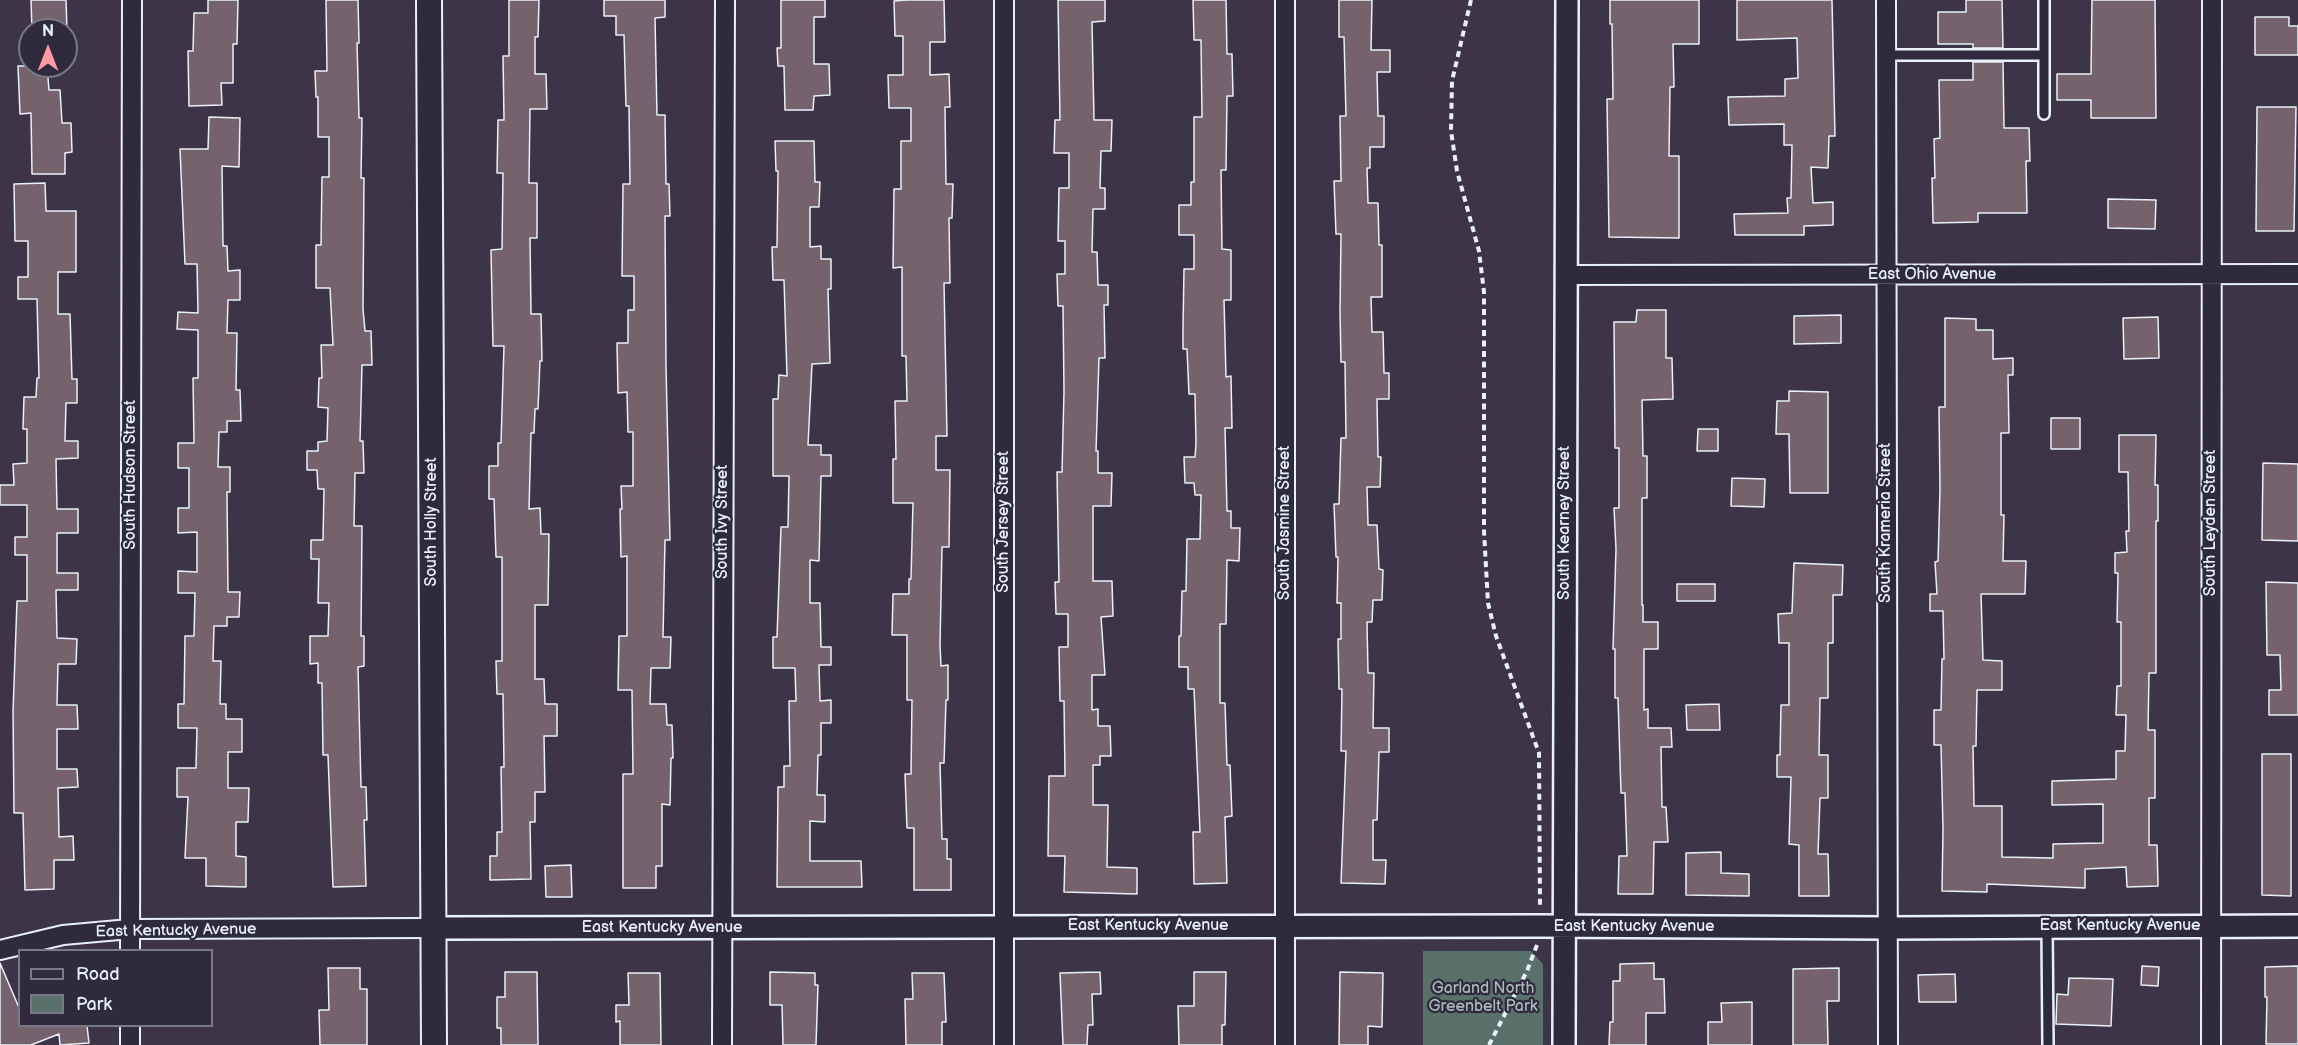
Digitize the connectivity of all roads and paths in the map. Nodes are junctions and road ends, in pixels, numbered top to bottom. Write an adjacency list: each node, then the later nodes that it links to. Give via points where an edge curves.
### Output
1 (132, 0): 28 (street, South Hudson Street)
2 (429, 0): 26 (main road, South Holly Street)
3 (725, 0): 25 (street, South Ivy Street)
4 (1004, 0): 18 (street, South Jersey Street)
5 (1285, 0): 19 (street, South Jasmine Street)
6 (1471, 0): 20 (path, via 1452,81 1451,131 1457,171 1479,251 1484,291 1484,531 1488,603 1496,636 1539,753)
7 (1567, 0): 14 (street, South Kearney Street)
8 (1886, 0): 11 (street, South Krameria Street)
9 (2044, 0): 12 (lane)
10 (2212, 0): 16 (street, South Leyden Street)
11 (1886, 55): 12 (lane); 15 (street, South Krameria Street)
12 (2044, 55): 13 (lane)
13 (2044, 114)
14 (1566, 274): 15 (street, East Ohio Avenue); 21 (street, South Kearney Street)
15 (1886, 274): 16 (street, East Ohio Avenue); 27 (street, South Krameria Street)
16 (2212, 274): 17 (street, East Ohio Avenue); 23 (street, South Leyden Street)
17 (2298, 274)
18 (1004, 926): 19 (street, East Kentucky Avenue); 25 (street, East Kentucky Avenue); 35 (street, South Jersey Street)
19 (1285, 926): 20 (street, East Kentucky Avenue); 36 (street, South Jasmine Street)
20 (1539, 926): 21 (street, East Kentucky Avenue); 37 (path, via 1534,957)
21 (1564, 926): 27 (street, East Kentucky Avenue); 38 (street, South Kearney Street)
22 (2048, 926): 23 (street, East Kentucky Avenue); 27 (street, East Kentucky Avenue); 40 (lane)
23 (2210, 926): 24 (street, East Kentucky Avenue); 41 (street, South Leyden Street)
24 (2298, 926)
25 (722, 927): 26 (street, East Kentucky Avenue); 34 (street, South Ivy Street)
26 (434, 928): 28 (street, East Kentucky Avenue); 33 (main road, South Holly Street)
27 (1888, 928): 39 (street, South Krameria Street)
28 (130, 929): 29 (street, South Hudson Street); 30 (street, East Kentucky Avenue, via 63,935)
29 (130, 949)
30 (0, 950)
31 (130, 1027): 32 (street)
32 (130, 1045)
33 (434, 1045)
34 (722, 1045)
35 (1004, 1045)
36 (1285, 1045)
37 (1489, 1045)
38 (1564, 1045)
39 (1888, 1045)
40 (2048, 1045)
41 (2211, 1045)

